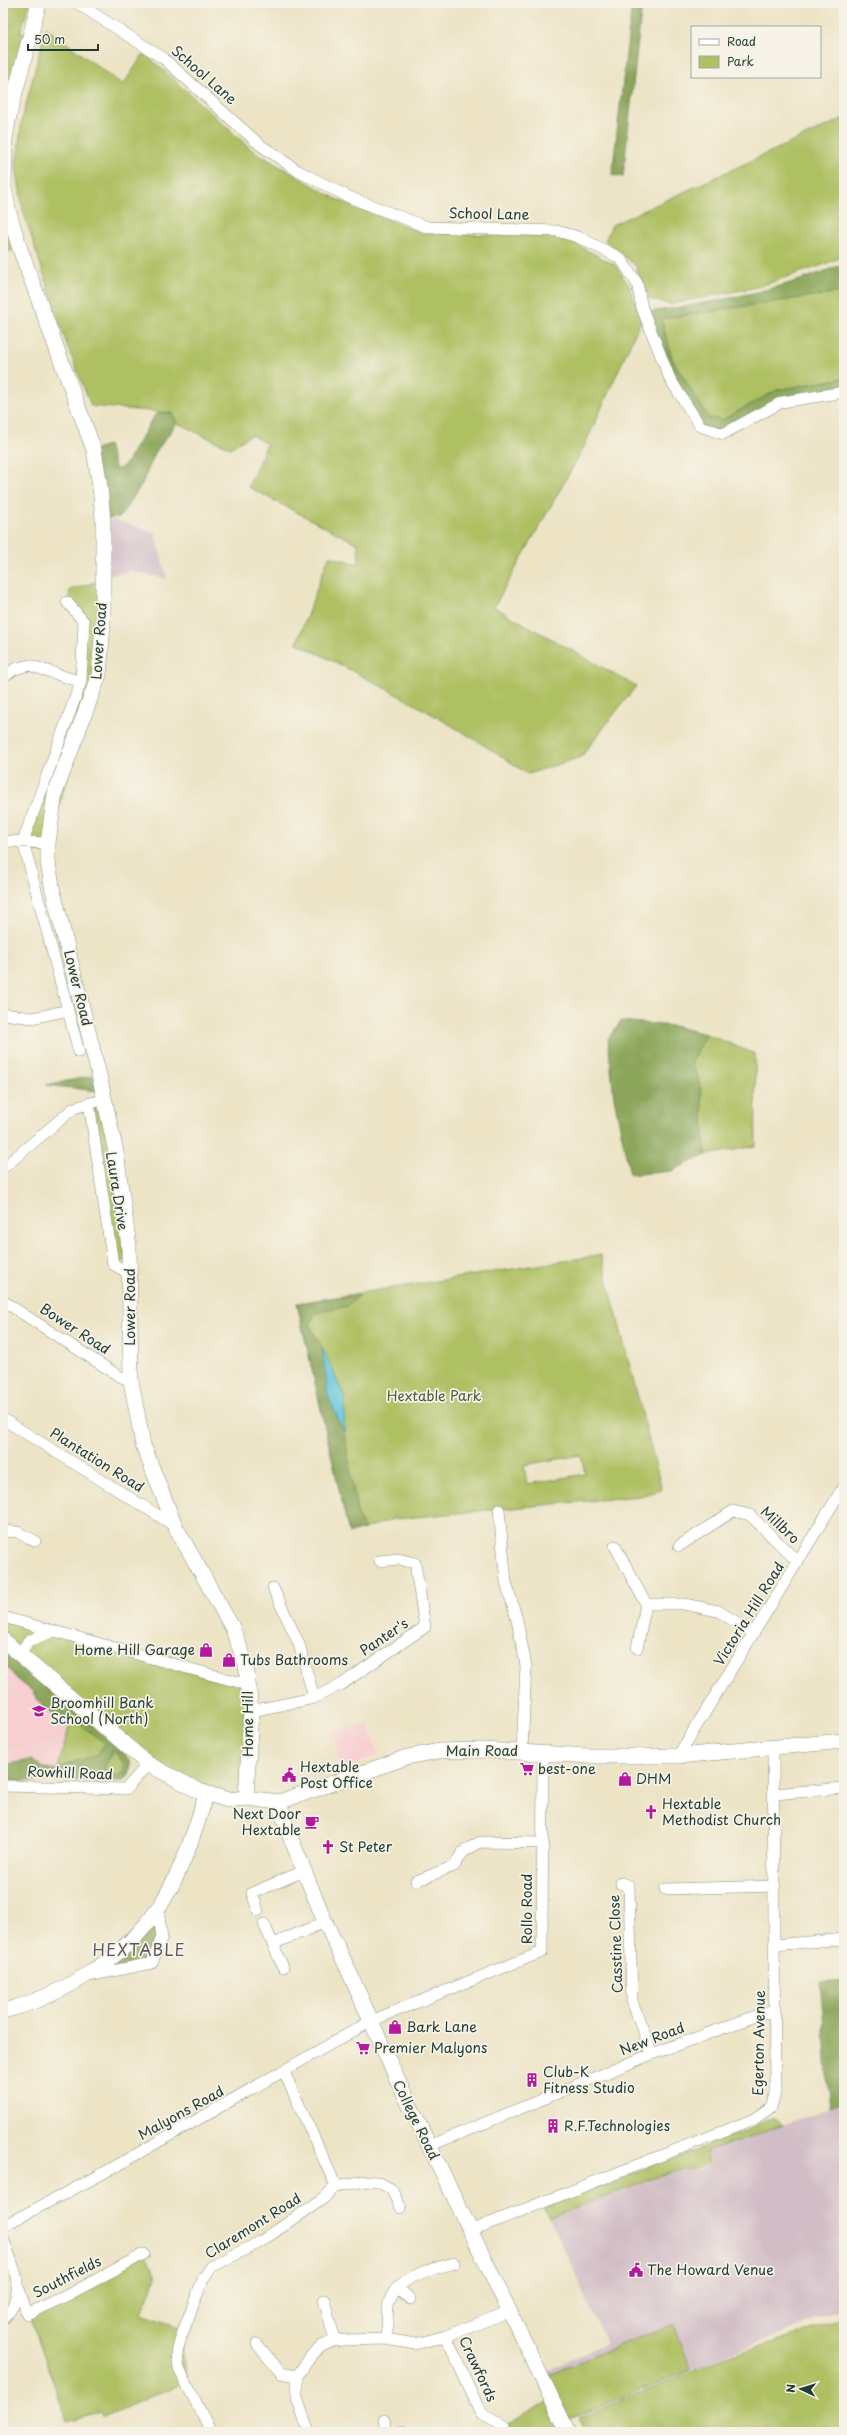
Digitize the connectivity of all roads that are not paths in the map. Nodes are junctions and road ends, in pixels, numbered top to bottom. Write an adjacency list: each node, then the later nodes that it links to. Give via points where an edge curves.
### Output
1 (39, 3): 9 (street, Lower Road, via 9,114 4,188 9,213 94,450 103,526 103,624 99,675 59,779 50,818)
2 (77, 3): 3 (street, School Lane, via 163,58 259,144 298,170 352,198 427,227 557,230 578,237 620,258 637,283 642,308 670,379 700,426 723,434 782,402)
3 (844, 392)
4 (67, 602): 6 (street, Lower Road, via 84,622)
5 (3, 677): 6 (street, via 15,669 29,665)
6 (81, 682): 8 (street, Lower Road)
7 (3, 841): 8 (street)
8 (23, 841): 9 (street); 10 (street, Lower Road)
9 (48, 843): 13 (street, Lower Road, via 53,891)
10 (68, 1010): 11 (street, via 33,1018); 12 (street, Lower Road)
11 (3, 1014)
12 (79, 1052)
13 (105, 1099): 14 (street); 16 (street, Lower Road, via 118,1166)
14 (89, 1103): 15 (street, via 74,1108); 16 (street, Laura Drive, via 113,1264)
15 (3, 1168)
16 (130, 1274): 18 (street, Lower Road)
17 (3, 1302): 18 (street, Bower Road, via 119,1376)
18 (131, 1381): 22 (street, Lower Road, via 143,1445)
19 (3, 1419): 22 (street, Plantation Road)
20 (844, 1486): 28 (street, Victoria Hill Road)
21 (499, 1510): 42 (street, via 506,1582 526,1666)
22 (175, 1526): 37 (street, Lower Road, via 232,1627 246,1664)
23 (3, 1531): 24 (street, via 17,1532)
24 (35, 1541)
25 (615, 1546): 30 (street)
26 (679, 1546): 28 (street, Millbro, via 733,1511 750,1515)
27 (380, 1561): 38 (street, Panter's, via 398,1559 415,1563 425,1627 342,1684)
28 (798, 1562): 33 (street, Victoria Hill Road)
29 (273, 1588): 38 (street, via 299,1644)
30 (646, 1604): 33 (street, via 684,1604 718,1611); 35 (street)
31 (3, 1617): 32 (street, Home Hill)
32 (52, 1632): 36 (street, via 28,1641); 37 (street, Home Hill)
33 (754, 1633): 44 (street, Victoria Hill Road)
34 (3, 1640): 36 (street, Main Road)
35 (637, 1648)
36 (20, 1655): 45 (street, Main Road)
37 (249, 1685): 39 (street, Home Hill)
38 (314, 1698): 39 (street, Panter's)
39 (251, 1710): 50 (street, Home Hill)
40 (844, 1741): 41 (street, Main Road)
41 (773, 1748): 44 (street, Main Road); 49 (street, Egerton Avenue)
42 (522, 1751): 43 (street, Main Road); 51 (street, Main Road, via 461,1749 407,1758)
43 (543, 1753): 44 (street, Main Road); 52 (street, Rollo Road)
44 (678, 1756)
45 (148, 1764): 46 (street, Rowhill Road, via 126,1789); 48 (street, Main Road)
46 (3, 1786)
47 (844, 1788): 49 (street)
48 (206, 1794): 50 (street, Main Road, via 228,1800); 58 (street, via 193,1838)
49 (774, 1794): 56 (street, Egerton Avenue)
50 (246, 1798): 51 (street, Main Road)
51 (279, 1802): 53 (street, College Road)
52 (543, 1843): 54 (street, via 480,1842 463,1852 454,1866 434,1869); 69 (street, Rollo Road, via 542,1952)
53 (304, 1871): 59 (street, via 252,1893); 60 (street, College Road)
54 (416, 1881)
55 (621, 1883): 70 (street, Casstine Close, via 629,1886 632,2000)
56 (775, 1886): 57 (street); 64 (street, Egerton Avenue)
57 (665, 1889)
58 (158, 1910): 66 (street, via 132,1939); 66 (street, via 162,1937 152,1963)
59 (258, 1911)
60 (325, 1922): 63 (street); 69 (street, College Road)
61 (264, 1924): 63 (street)
62 (844, 1939): 64 (street)
63 (273, 1944): 65 (street)
64 (774, 1945): 67 (street, Egerton Avenue)
65 (283, 1967)
66 (84, 1977): 68 (street, via 62,1991)
67 (775, 2009): 70 (street, New Road); 76 (street, Egerton Avenue, via 776,2094 772,2107 763,2114)
68 (3, 2011)
69 (371, 2021): 71 (street, Malyons Road); 72 (street, College Road)
70 (652, 2054): 72 (street, New Road)
71 (284, 2072): 73 (street); 75 (street, Malyons Road)
72 (429, 2146): 76 (street, College Road)
73 (336, 2186): 74 (street, via 366,2181 378,2182 391,2189); 93 (street, Claremont Road, via 324,2198 260,2242 211,2267 203,2279 177,2353 179,2368)
74 (401, 2208)
75 (3, 2226)
76 (470, 2231): 84 (street, College Road)
77 (3, 2238): 80 (street)
78 (144, 2254): 80 (street, Southfields, via 27,2314)
79 (454, 2263): 81 (street, via 412,2277)
80 (19, 2288): 85 (street, via 12,2310)
81 (398, 2288): 82 (street); 87 (street, via 389,2301)
82 (410, 2299)
83 (324, 2300): 88 (street)
84 (508, 2312): 86 (street); 96 (street, College Road)
85 (3, 2320)
86 (446, 2336): 87 (street, via 415,2344); 92 (street, Crawfords, via 481,2414)
87 (386, 2339): 88 (street)
88 (335, 2340): 90 (street, via 322,2346 311,2356)
89 (258, 2344): 90 (street, via 281,2373)
90 (298, 2376): 94 (street, via 297,2398)
91 (384, 2420): 95 (street)
92 (504, 2426)
93 (211, 2432)
94 (309, 2432)
95 (387, 2432)
96 (568, 2432)

